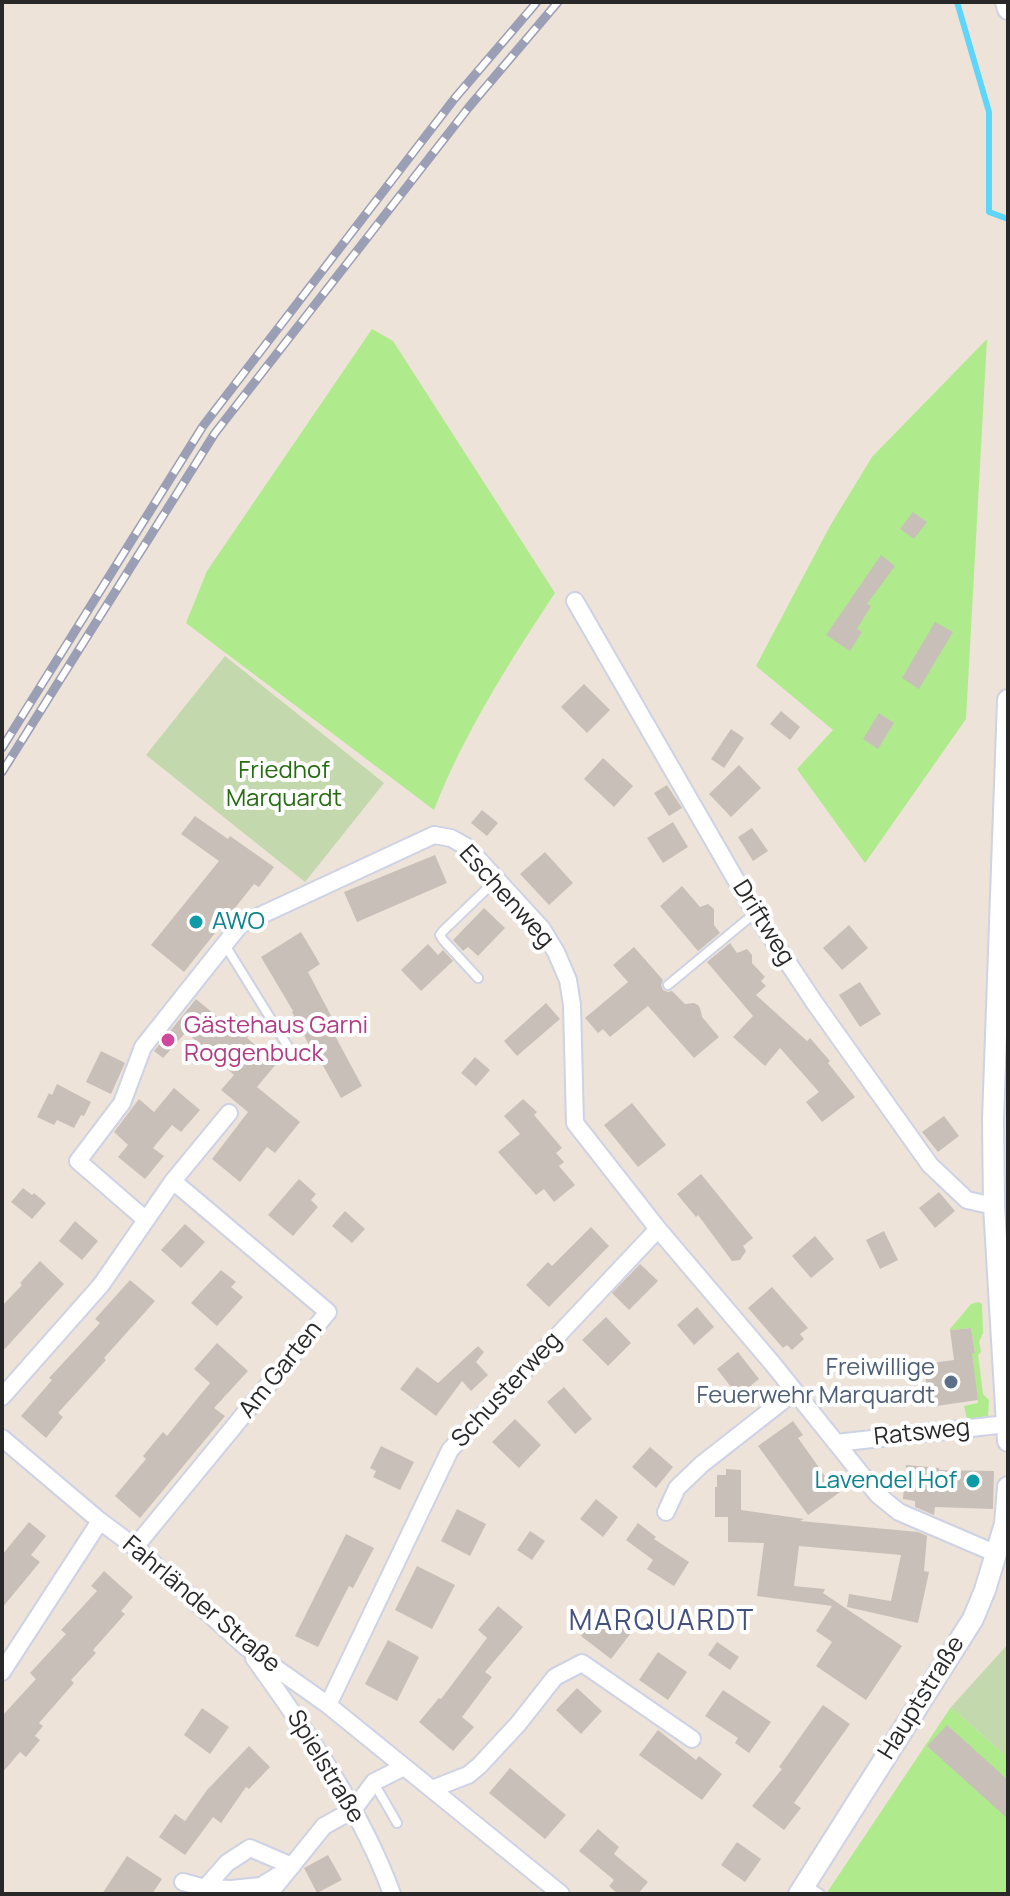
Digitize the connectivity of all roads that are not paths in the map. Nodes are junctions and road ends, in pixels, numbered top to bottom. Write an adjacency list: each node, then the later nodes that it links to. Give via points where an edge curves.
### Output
1 (1006, 2): 2 (street)
2 (1008, 9)
3 (575, 601): 6 (street, Driftweg)
4 (1008, 700): 13 (street)
5 (497, 879): 7 (street, Eschenweg, via 467,847 434,835 240,925); 8 (lane, via 440,935); 15 (street, Eschenweg, via 542,929 568,980 575,1123)
6 (755, 913): 9 (lane); 13 (street, Driftweg, via 930,1165 967,1200)
7 (225, 944): 10 (lane); 14 (street, Eschenweg, via 143,1047 122,1103 78,1161)
8 (478, 978)
9 (668, 985)
10 (295, 1058)
11 (229, 1113): 12 (street)
12 (173, 1181): 14 (street); 26 (street, Am Garten, via 328,1312)
13 (994, 1206): 18 (street)
14 (146, 1220): 17 (street, via 101,1285)
15 (658, 1229): 16 (street, Eschenweg); 30 (street, Schusterweg, via 450,1450)
16 (794, 1392): 21 (street, Eschenweg); 23 (street, via 702,1464 677,1488)
17 (2, 1397)
18 (1007, 1424): 20 (street); 21 (street, Ratsweg)
19 (2, 1438): 24 (street, Fahrländer Straße)
20 (1008, 1441)
21 (836, 1443): 27 (street, Eschenweg, via 878,1495 899,1512)
22 (1008, 1487): 25 (street, Hauptstraße)
23 (666, 1512)
24 (100, 1521): 26 (street, Fahrländer Straße); 29 (street)
25 (1007, 1524): 27 (street, Hauptstraße)
26 (135, 1547): 28 (street, Fahrländer Straße)
27 (997, 1554): 40 (street, Hauptstraße, via 973,1619)
28 (246, 1647): 30 (street, Fahrländer Straße); 35 (street, Spielstraße)
29 (2, 1672)
30 (328, 1705): 32 (street, Fahrländer Straße)
31 (692, 1739): 34 (street, via 582,1663 555,1677 479,1766)
32 (404, 1767): 33 (street); 34 (street, Fahrländer Straße)
33 (374, 1782): 35 (street); 36 (lane)
34 (432, 1789): 43 (street, Fahrländer Straße)
35 (353, 1810): 37 (street, via 324,1826); 42 (street, Spielstraße)
36 (397, 1823)
37 (292, 1866): 39 (street, via 261,1886); 39 (street, via 250,1848 227,1863); 41 (street)
38 (183, 1882): 39 (street)
39 (205, 1888)
40 (808, 1891)
41 (269, 1894)
42 (392, 1894)
43 (561, 1894)

